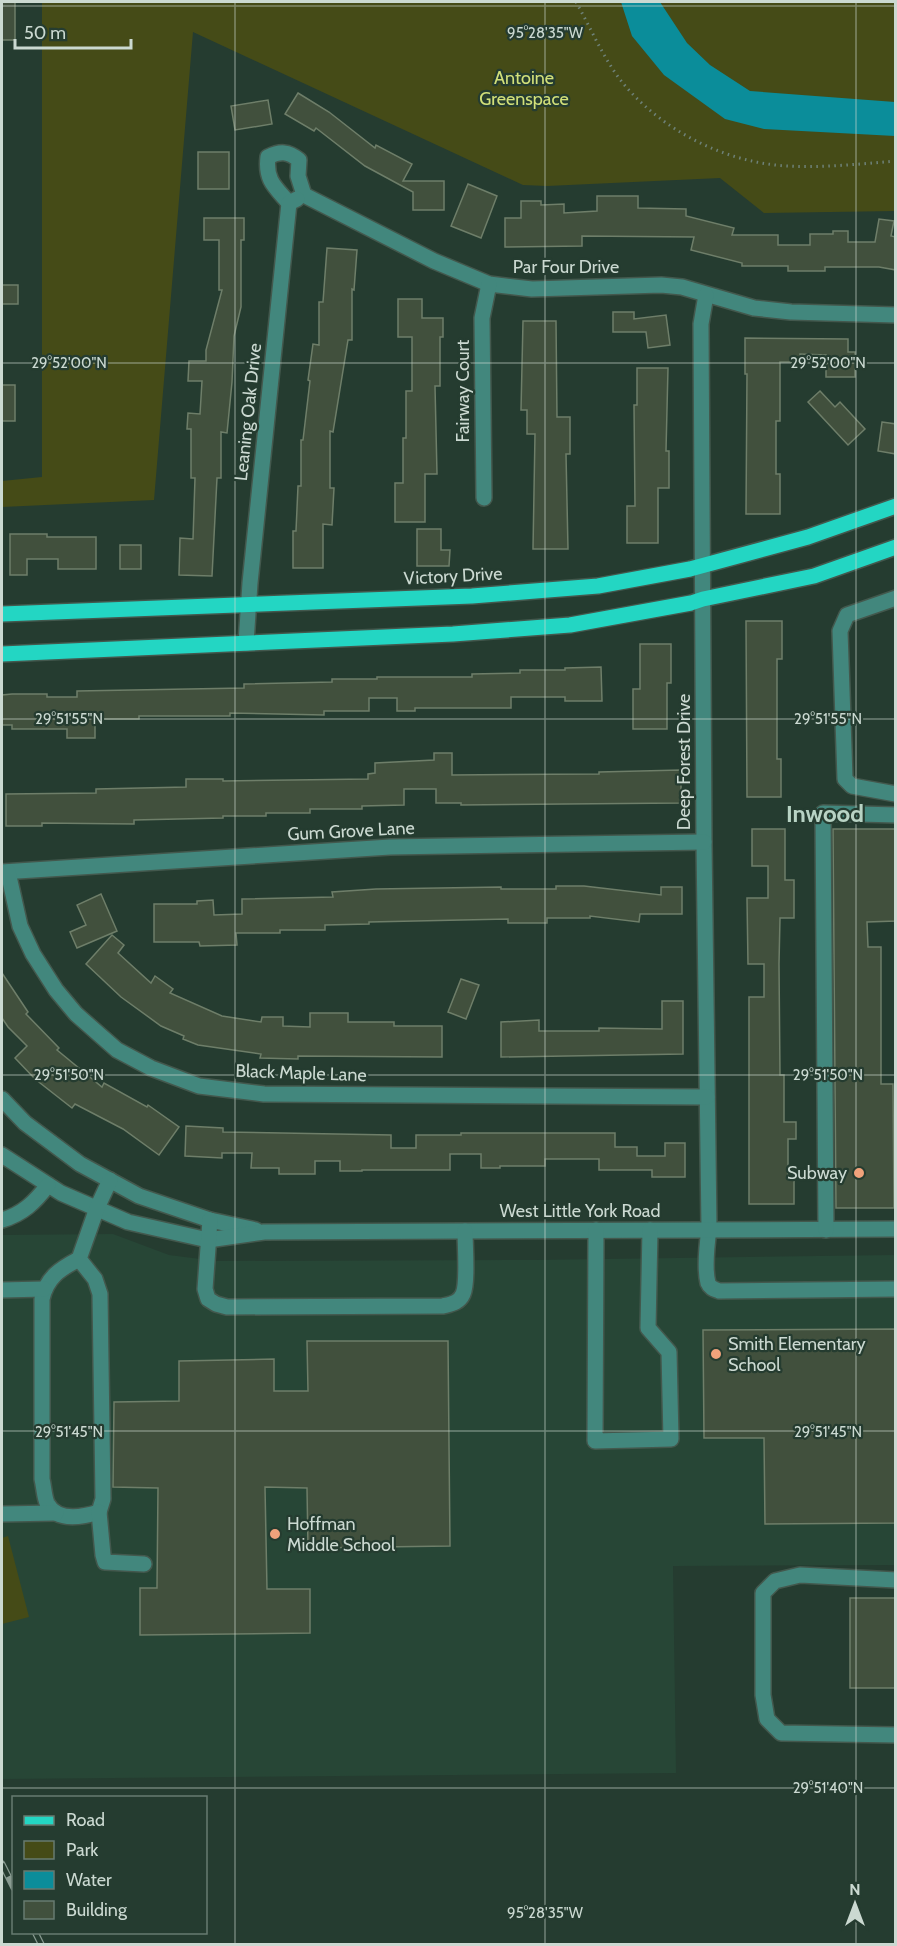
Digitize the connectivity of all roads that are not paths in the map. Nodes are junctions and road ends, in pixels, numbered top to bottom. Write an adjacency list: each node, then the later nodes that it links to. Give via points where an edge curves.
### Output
1 (304, 195): 2 (street); 2 (street, via 298,176 299,160 278,152 268,157 270,182); 3 (street, Par Four Drive, via 434,261)
2 (289, 203): 12 (street, Leaning Oak Drive)
3 (489, 284): 4 (street, Par Four Drive, via 532,289 661,285); 6 (street, Fairway Court, via 482,318)
4 (706, 295): 5 (street, Par Four Drive, via 754,308 791,312); 9 (street, Deep Forest Drive, via 701,324)
5 (896, 315)
6 (484, 498)
7 (896, 506): 9 (main road, Victory Drive, via 808,537)
8 (896, 547): 11 (main road, via 814,576)
9 (704, 564): 11 (street, Deep Forest Drive); 12 (main road, Victory Drive, via 598,586 472,596)
10 (896, 598): 16 (street, via 847,615 840,631 845,779 852,786)
11 (703, 599): 14 (main road, via 570,625); 18 (street, Deep Forest Drive)
12 (248, 604): 13 (main road, Victory Drive); 14 (street, Leaning Oak Drive)
13 (2, 614)
14 (246, 643): 15 (main road)
15 (2, 654)
16 (896, 794)
17 (896, 815): 32 (street, via 823,813)
18 (704, 842): 19 (street, Gum Grove Lane, via 390,848); 20 (street, Deep Forest Drive)
19 (5, 872): 20 (street, Black Maple Lane, via 20,926 33,954 76,1014 117,1050 199,1086 264,1094)
20 (707, 1097): 28 (street, Deep Forest Drive)
21 (2, 1099): 23 (street, West Little York Road, via 25,1123 80,1164)
22 (4, 1161): 24 (street, West Little York Road)
23 (110, 1180): 25 (street); 27 (street, West Little York Road, via 139,1196)
24 (48, 1185): 25 (street, West Little York Road); 26 (street, via 36,1201 16,1216)
25 (97, 1208): 35 (street, West Little York Road, via 128,1222); 36 (street)
26 (2, 1220)
27 (210, 1220): 34 (street, West Little York Road); 35 (street)
28 (709, 1229): 31 (street, West Little York Road); 32 (street, West Little York Road); 38 (street, Deep Forest Drive, via 708,1284 712,1289)
29 (896, 1229): 32 (street, West Little York Road)
30 (596, 1230): 31 (street, West Little York Road); 31 (street, via 595,1441 671,1439 669,1352 648,1328); 33 (street, West Little York Road)
31 (650, 1230)
32 (826, 1230)
33 (465, 1231): 34 (street, West Little York Road); 35 (street, via 463,1294 455,1303 443,1306 216,1304 208,1299 205,1289)
34 (264, 1232): 35 (street, West Little York Road)
35 (208, 1240)
36 (79, 1259): 37 (street, via 52,1276); 40 (street, via 100,1294 103,1499)
37 (44, 1289): 39 (street); 41 (street, via 42,1479 48,1503)
38 (896, 1289)
39 (2, 1290)
40 (99, 1512): 41 (street, via 84,1517); 43 (street, via 105,1562)
41 (56, 1513): 42 (street)
42 (2, 1514)
43 (144, 1564)
44 (896, 1580): 45 (street, via 800,1575 775,1581 763,1593 763,1695 766,1719 781,1733)
45 (896, 1736)

